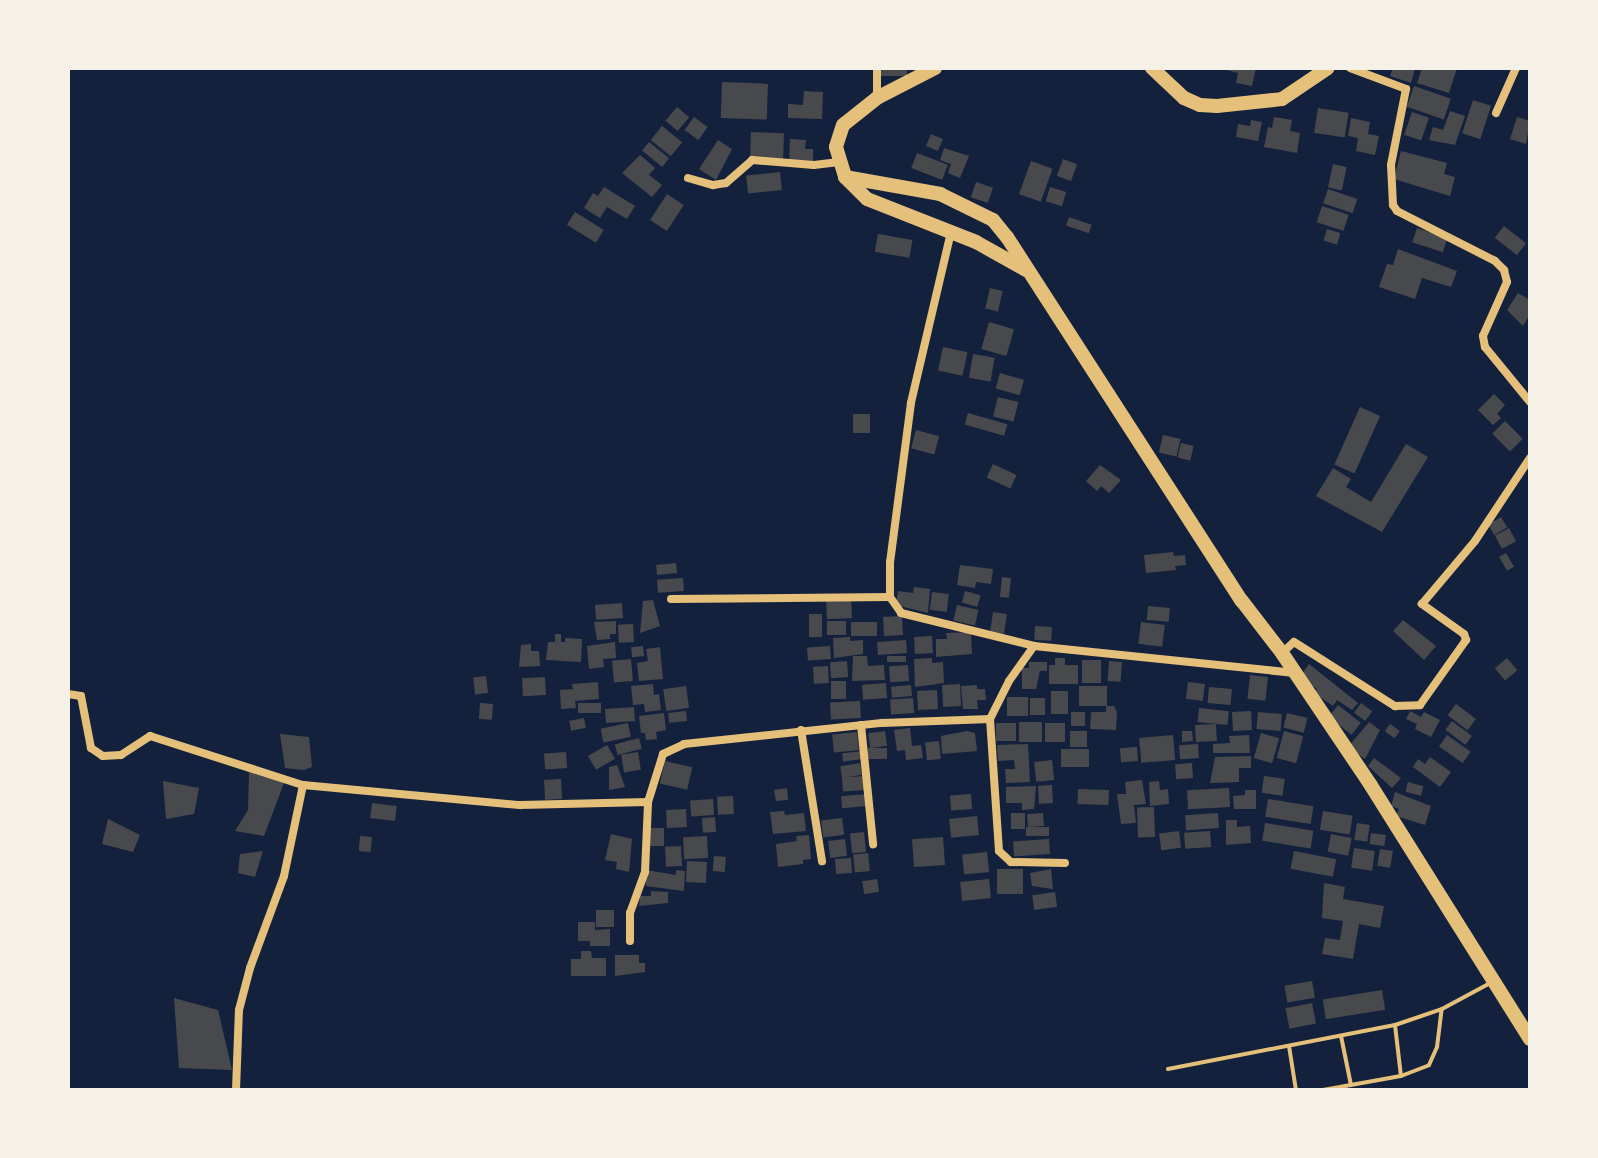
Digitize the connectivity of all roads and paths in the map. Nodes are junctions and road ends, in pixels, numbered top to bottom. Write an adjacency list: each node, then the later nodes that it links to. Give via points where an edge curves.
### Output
1 (877, 68): 7 (street)
2 (935, 68): 7 (main road)
3 (1152, 68): 4 (main road, via 1184,98 1200,105 1235,106 1282,99)
4 (1328, 68)
5 (1350, 68): 14 (street, via 1404,86 1408,94 1391,165 1397,211 1504,270 1507,282 1483,336 1485,347)
6 (1516, 68): 8 (street)
7 (877, 98): 9 (main road, via 843,125)
8 (1496, 113)
9 (839, 162): 10 (main road); 11 (street, via 752,160 726,183)
10 (845, 177): 12 (main road, via 867,199); 13 (main road, via 911,187 971,206 993,220)
11 (688, 178)
12 (951, 231): 13 (main road); 16 (street, via 911,403)
13 (1026, 270): 19 (main road, via 1242,601)
14 (1530, 402)
15 (1530, 458): 19 (street, via 1475,541 1422,604 1466,640 1420,705 1395,706 1294,642)
16 (890, 597): 17 (street); 18 (street, via 901,613)
17 (671, 599)
18 (1034, 646): 20 (street); 22 (street)
19 (1282, 653): 20 (main road)
20 (1295, 673): 31 (main road)
21 (68, 694): 25 (street, via 81,696 91,748 103,756 121,755 150,736)
22 (990, 719): 23 (street); 29 (street, via 999,851 1011,862)
23 (861, 725): 24 (street); 27 (street)
24 (801, 730): 26 (street, via 671,747 660,759); 28 (street)
25 (303, 785): 26 (street, via 520,805); 40 (street, via 284,876 239,1010)
26 (648, 802): 30 (street, via 645,872 630,913)
27 (873, 844)
28 (822, 861)
29 (1065, 863)
30 (630, 941)
31 (1494, 981): 32 (lane); 35 (main road)
32 (1442, 1009): 33 (lane); 38 (lane, via 1429,1065)
33 (1395, 1025): 34 (lane); 38 (lane)
34 (1341, 1036): 36 (lane); 39 (lane)
35 (1530, 1039)
36 (1289, 1046): 37 (lane); 41 (lane)
37 (1168, 1069)
38 (1401, 1076): 39 (lane)
39 (1351, 1085): 42 (lane)
40 (236, 1090)
41 (1296, 1090)
42 (1323, 1090)

